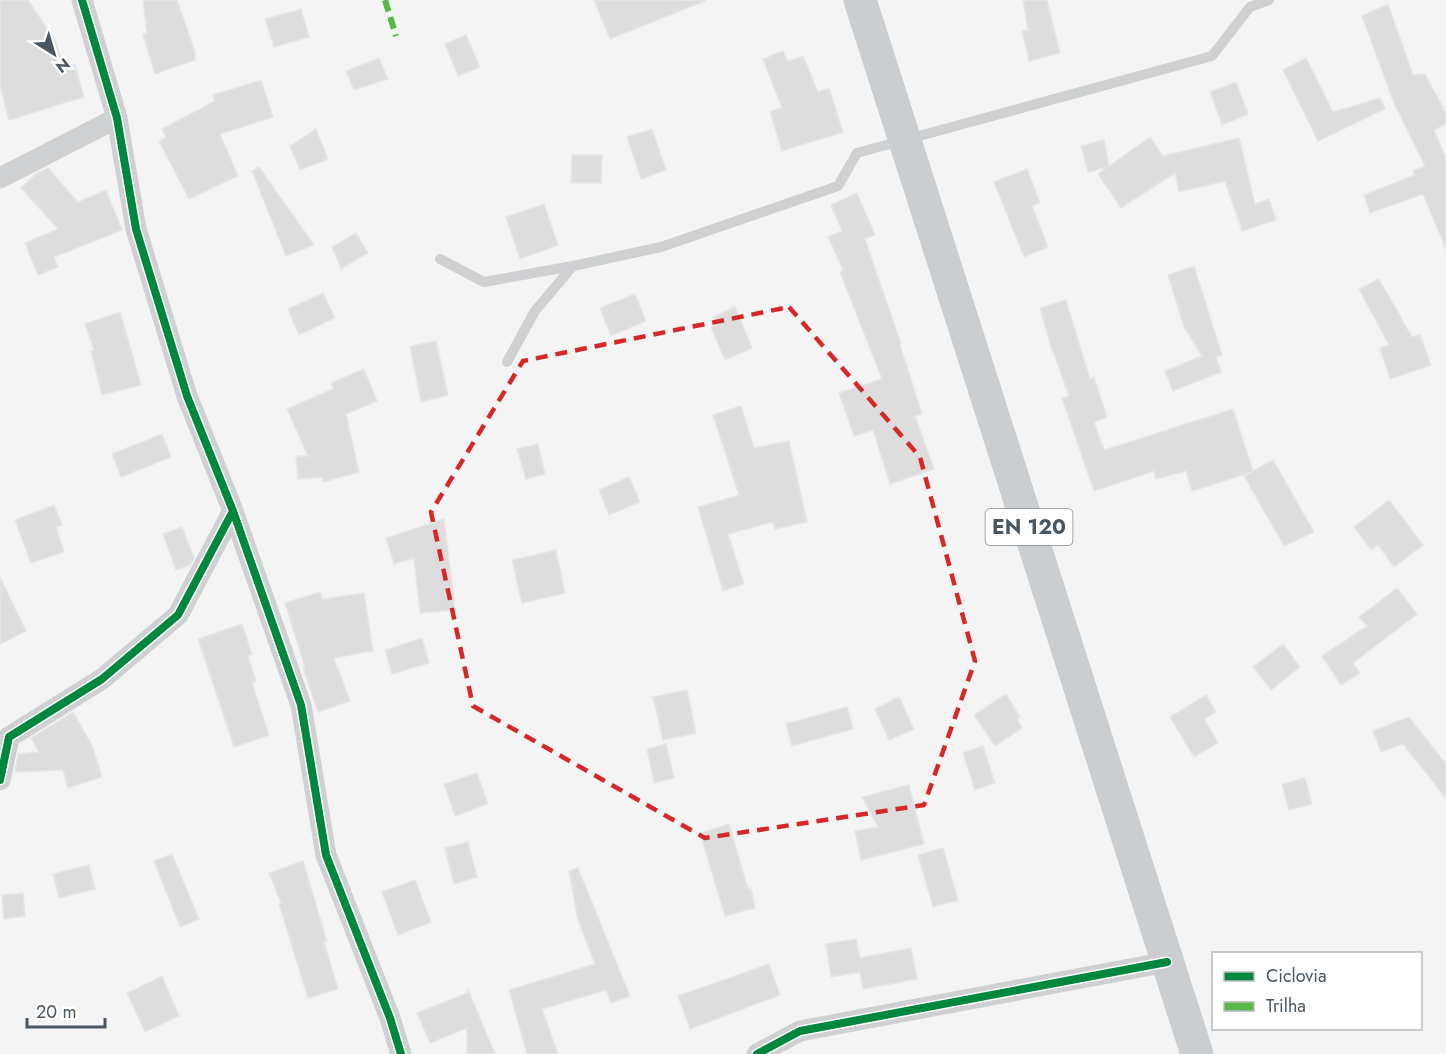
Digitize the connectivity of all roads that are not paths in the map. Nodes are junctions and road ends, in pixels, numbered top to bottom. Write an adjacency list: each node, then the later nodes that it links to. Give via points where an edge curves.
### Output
1 (82, 0): 4 (street)
2 (860, 0): 5 (main road, EN 120)
3 (1269, 0): 5 (lane, via 1250,7 1212,56)
4 (117, 118): 6 (street); 10 (street, via 136,229 187,396)
5 (906, 139): 8 (lane, via 857,153 838,186 662,247); 12 (main road, EN 120)
6 (0, 178)
7 (440, 260): 8 (lane, via 484,282)
8 (573, 266): 9 (lane, via 535,311)
9 (507, 362)
10 (233, 511): 11 (street, via 178,615 102,679 9,737); 13 (street, via 301,705 326,855)
11 (0, 780)
12 (1167, 962): 14 (street, via 800,1031); 15 (main road, EN 120)
13 (401, 1054)
14 (757, 1054)
15 (1197, 1054)

